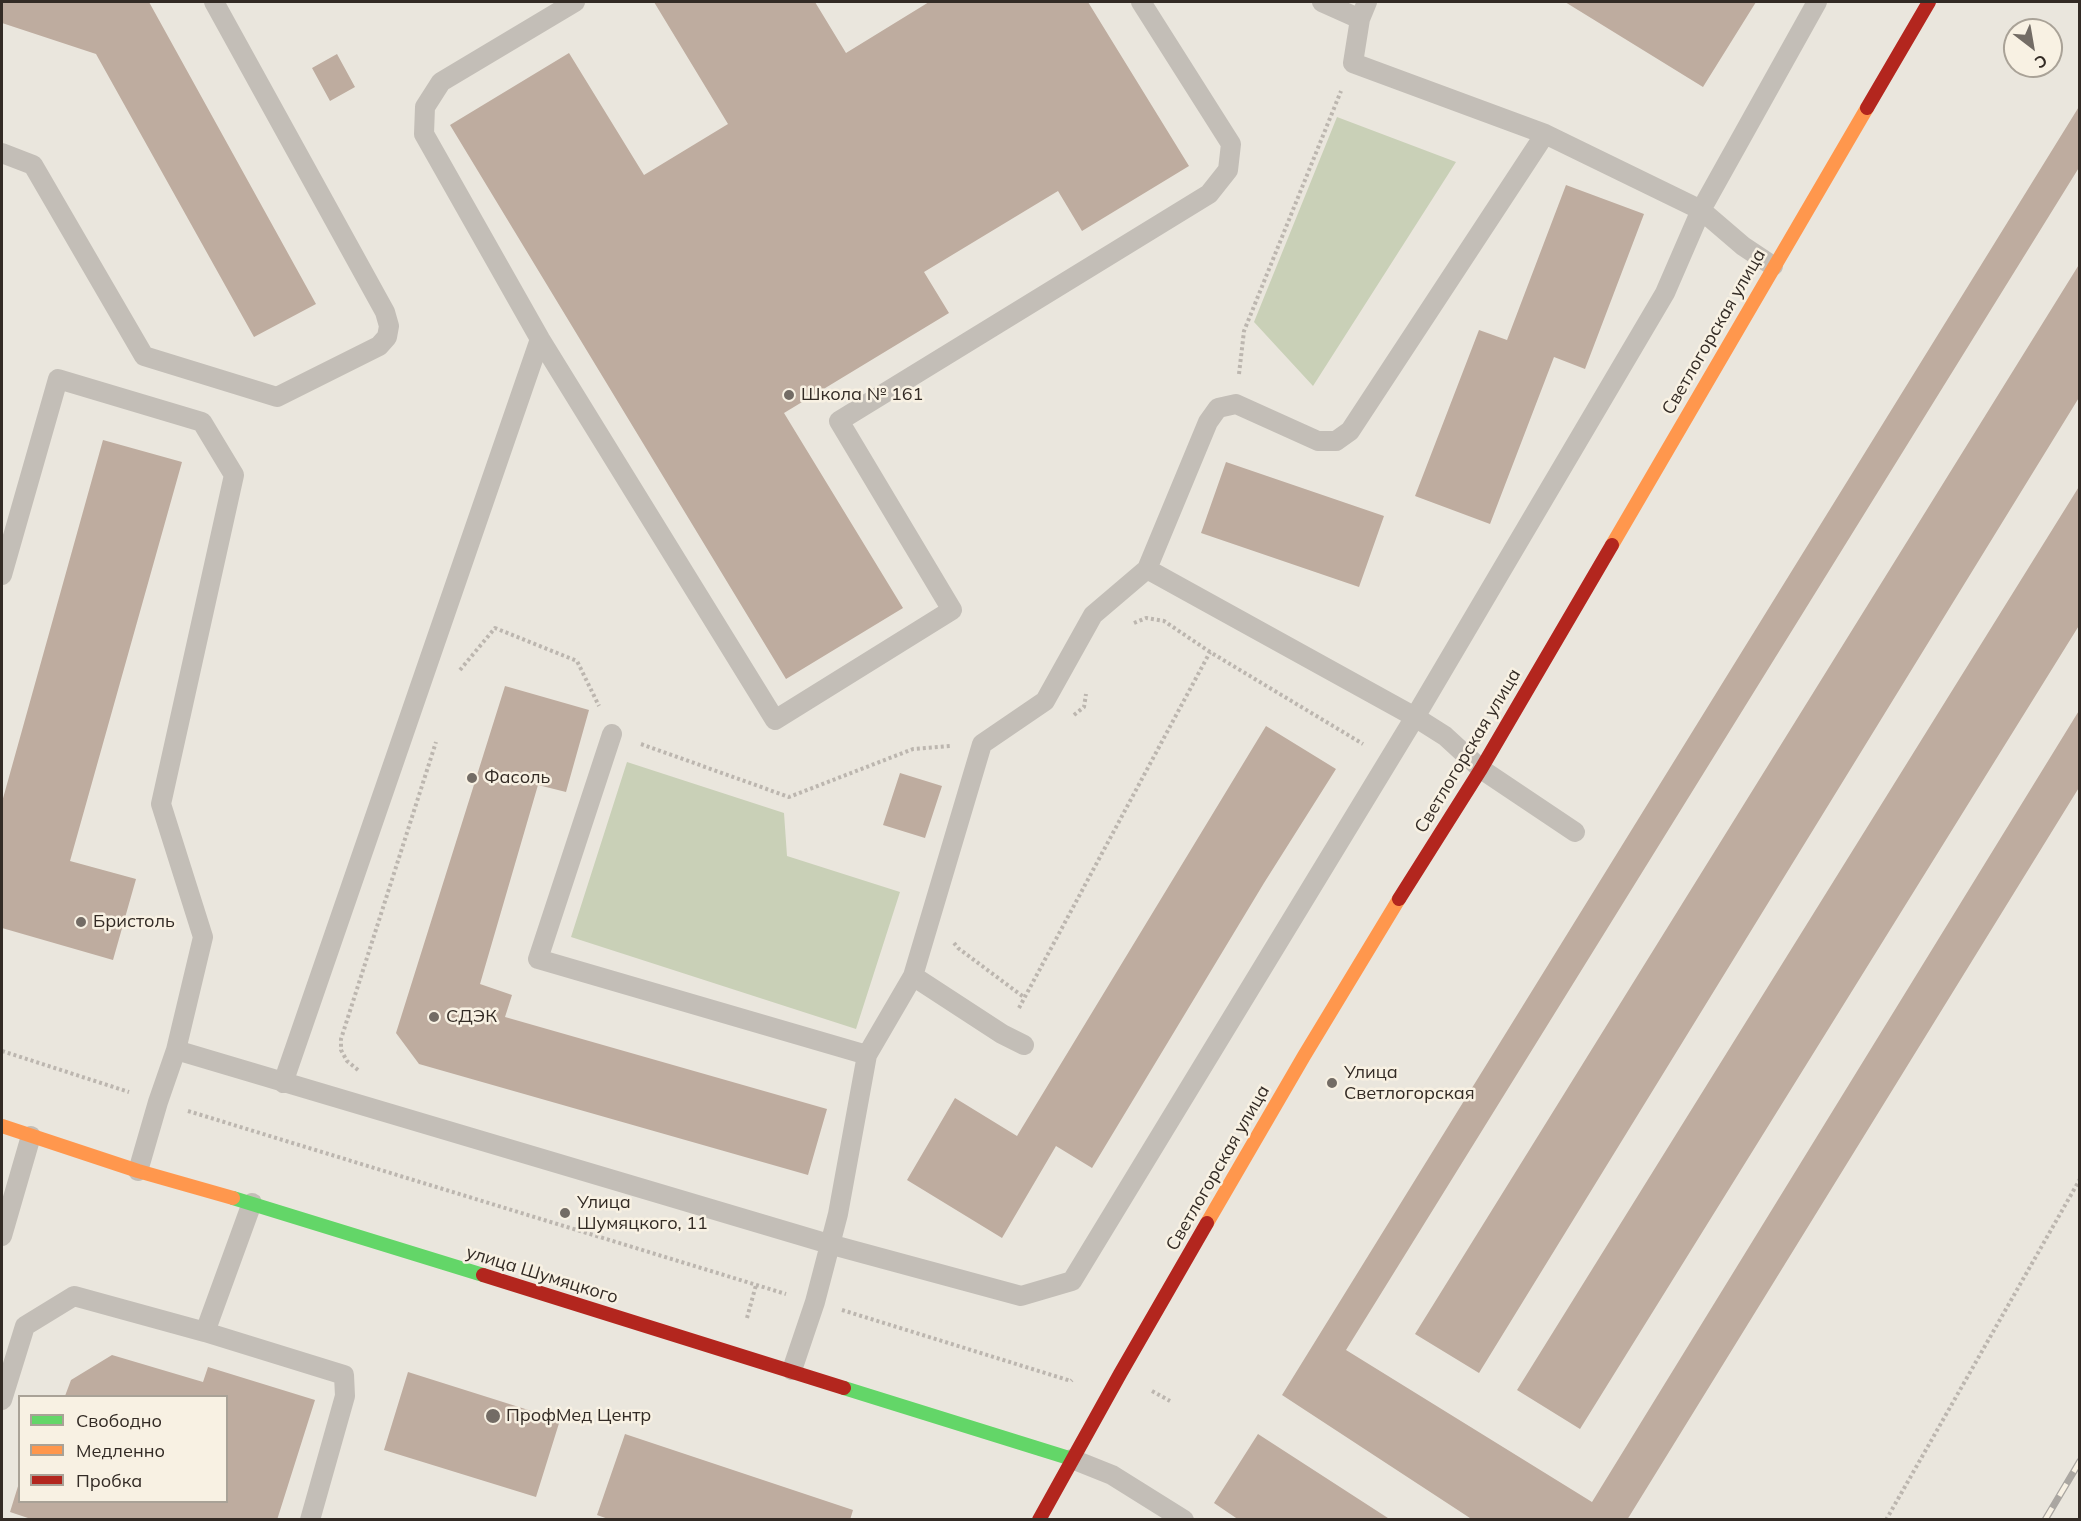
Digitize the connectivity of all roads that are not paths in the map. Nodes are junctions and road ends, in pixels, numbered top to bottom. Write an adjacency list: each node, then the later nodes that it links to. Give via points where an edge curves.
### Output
1 (214, 2): 9 (lane, via 385,312 389,326 387,337 379,346 277,397 144,356 33,165)
2 (574, 2): 12 (lane, via 441,82 425,107 424,134)
3 (1141, 2): 12 (lane, via 1231,144 1228,170 1209,194 839,421 952,610 775,720)
4 (1323, 2): 7 (lane)
5 (1817, 2): 10 (lane)
6 (1929, 2): 11 (street, Светлогорская улица)
7 (1364, 10): 8 (lane, via 1353,63)
8 (1545, 134): 10 (lane); 13 (lane, via 1350,431 1336,441 1318,441 1236,404 1218,408)
9 (2, 153)
10 (1701, 210): 11 (lane); 15 (lane, via 1665,293)
11 (1773, 266): 17 (street, Светлогорская улица)
12 (540, 339): 23 (lane)
13 (1147, 569): 15 (lane); 19 (lane, via 1093,615 1045,701 982,744)
14 (2, 575): 21 (lane, via 58,379 202,422 234,476 161,804 203,937)
15 (1415, 717): 17 (lane, via 1445,736); 29 (lane, via 1072,1281 1021,1296)
16 (612, 734): 22 (lane, via 538,959)
17 (1481, 769): 18 (lane); 33 (street, Светлогорская улица, via 1304,1056)
18 (1575, 832)
19 (913, 976): 20 (lane); 22 (lane)
20 (1024, 1046)
21 (176, 1050): 23 (lane); 26 (lane)
22 (867, 1055): 29 (lane)
23 (283, 1083): 29 (lane)
24 (2, 1126): 25 (street, улица Шумяцкого)
25 (31, 1136): 26 (street, улица Шумяцкого); 28 (lane)
26 (138, 1171): 27 (street, улица Шумяцкого)
27 (252, 1203): 30 (lane); 31 (street, улица Шумяцкого)
28 (2, 1236)
29 (829, 1244): 31 (lane)
30 (205, 1332): 32 (lane, via 74,1296 25,1326); 34 (lane, via 344,1375 345,1396)
31 (792, 1370): 33 (street, улица Шумяцкого)
32 (2, 1401)
33 (1072, 1459): 35 (street, Светлогорская улица); 36 (lane, via 1112,1475)
34 (310, 1520)
35 (1039, 1520)
36 (1184, 1520)

